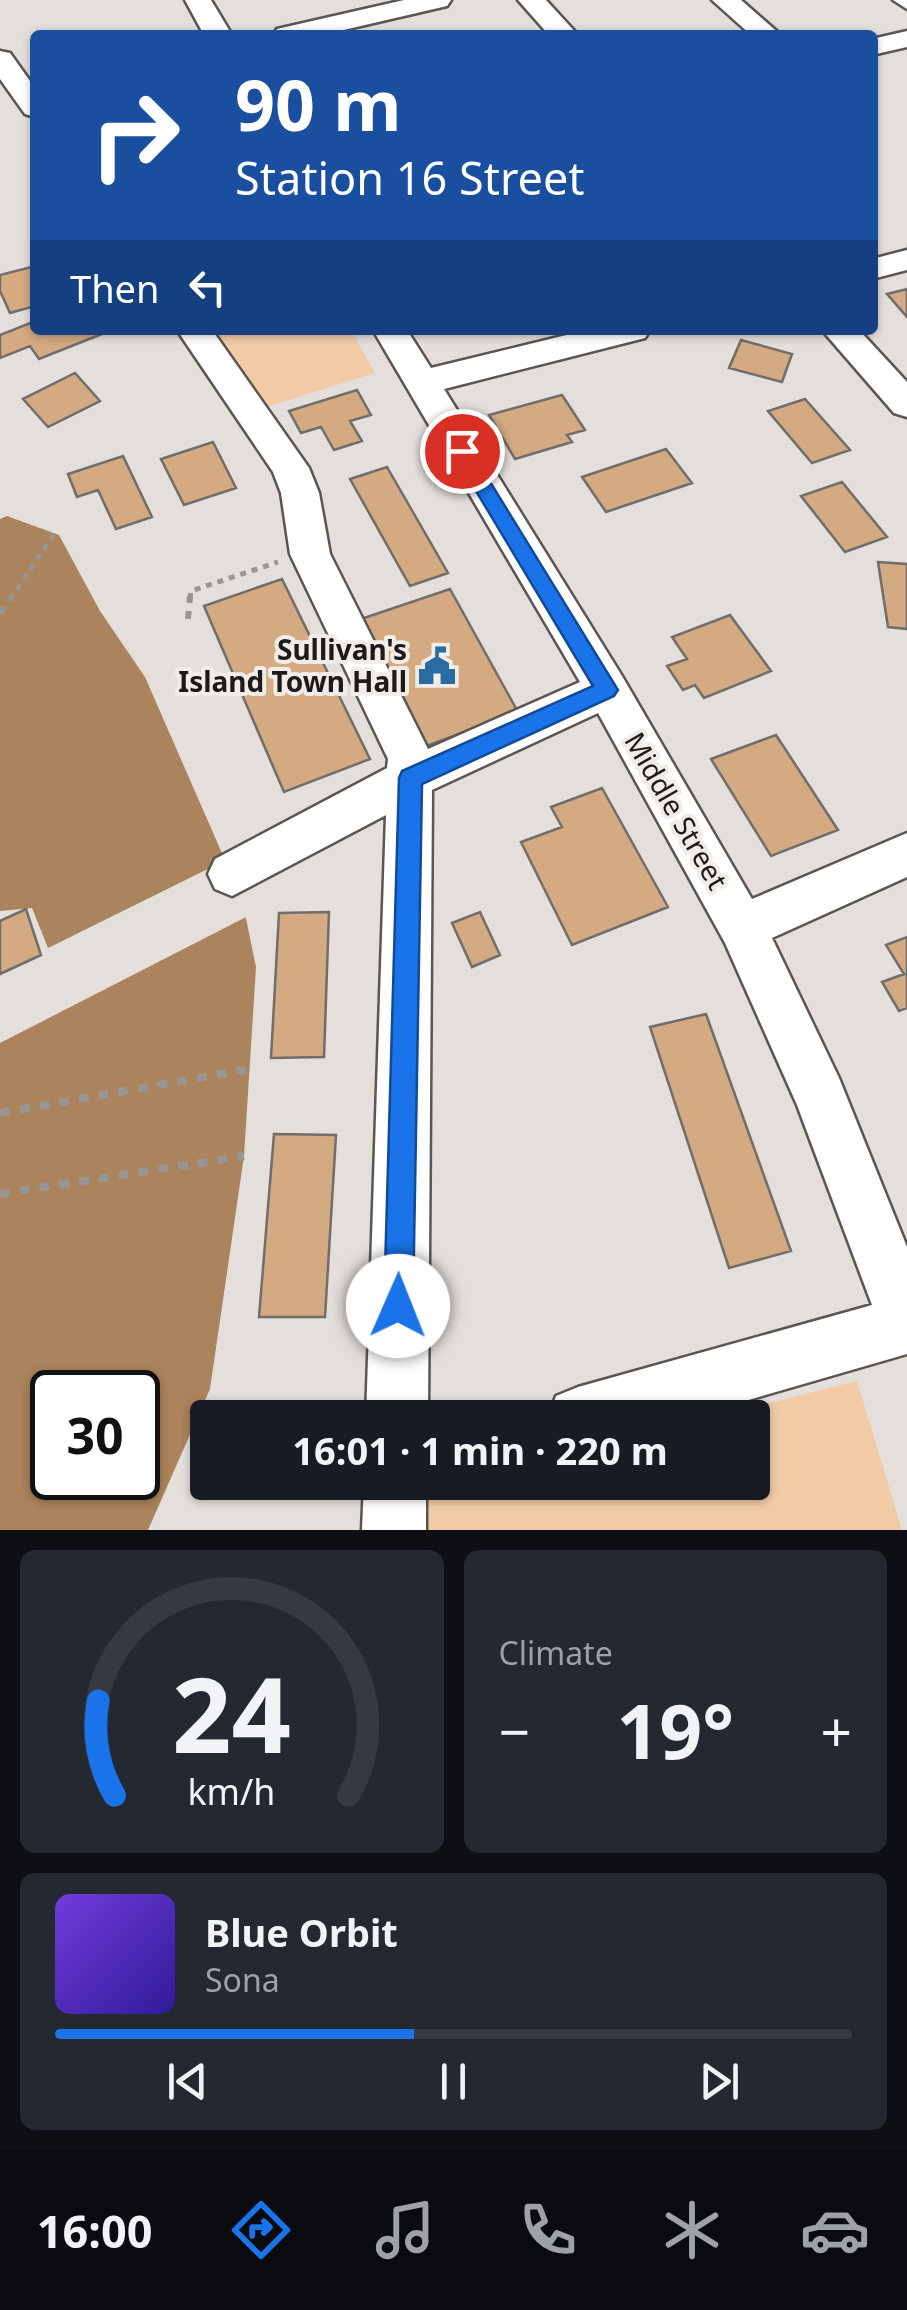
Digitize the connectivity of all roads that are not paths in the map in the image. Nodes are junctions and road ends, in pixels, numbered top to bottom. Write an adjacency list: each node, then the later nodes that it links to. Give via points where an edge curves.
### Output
1 (198, 0): 5 (street)
2 (438, 0): 6 (street)
3 (530, 0): 7 (street)
4 (725, 0): 8 (street)
5 (215, 30)
6 (309, 30)
7 (559, 30)
8 (761, 30)
9 (0, 59): 10 (street)
10 (30, 101)
11 (907, 260): 12 (street)
12 (878, 267)
13 (197, 335): 20 (street, via 290,468 310,554 410,759)
14 (393, 335): 17 (street, Middle Street)
15 (613, 335): 17 (street)
16 (843, 335): 18 (street)
17 (420, 383): 19 (street, Middle Street)
18 (907, 404)
19 (607, 690): 20 (street); 23 (street, Middle Street)
20 (410, 778): 22 (street); 25 (street)
21 (907, 854): 23 (street)
22 (232, 874)
23 (742, 927): 24 (street, Middle Street, via 820,1096)
24 (907, 1323): 26 (street)
25 (396, 1400)
26 (640, 1400)
27 (395, 1500): 28 (street)
28 (394, 1530)

